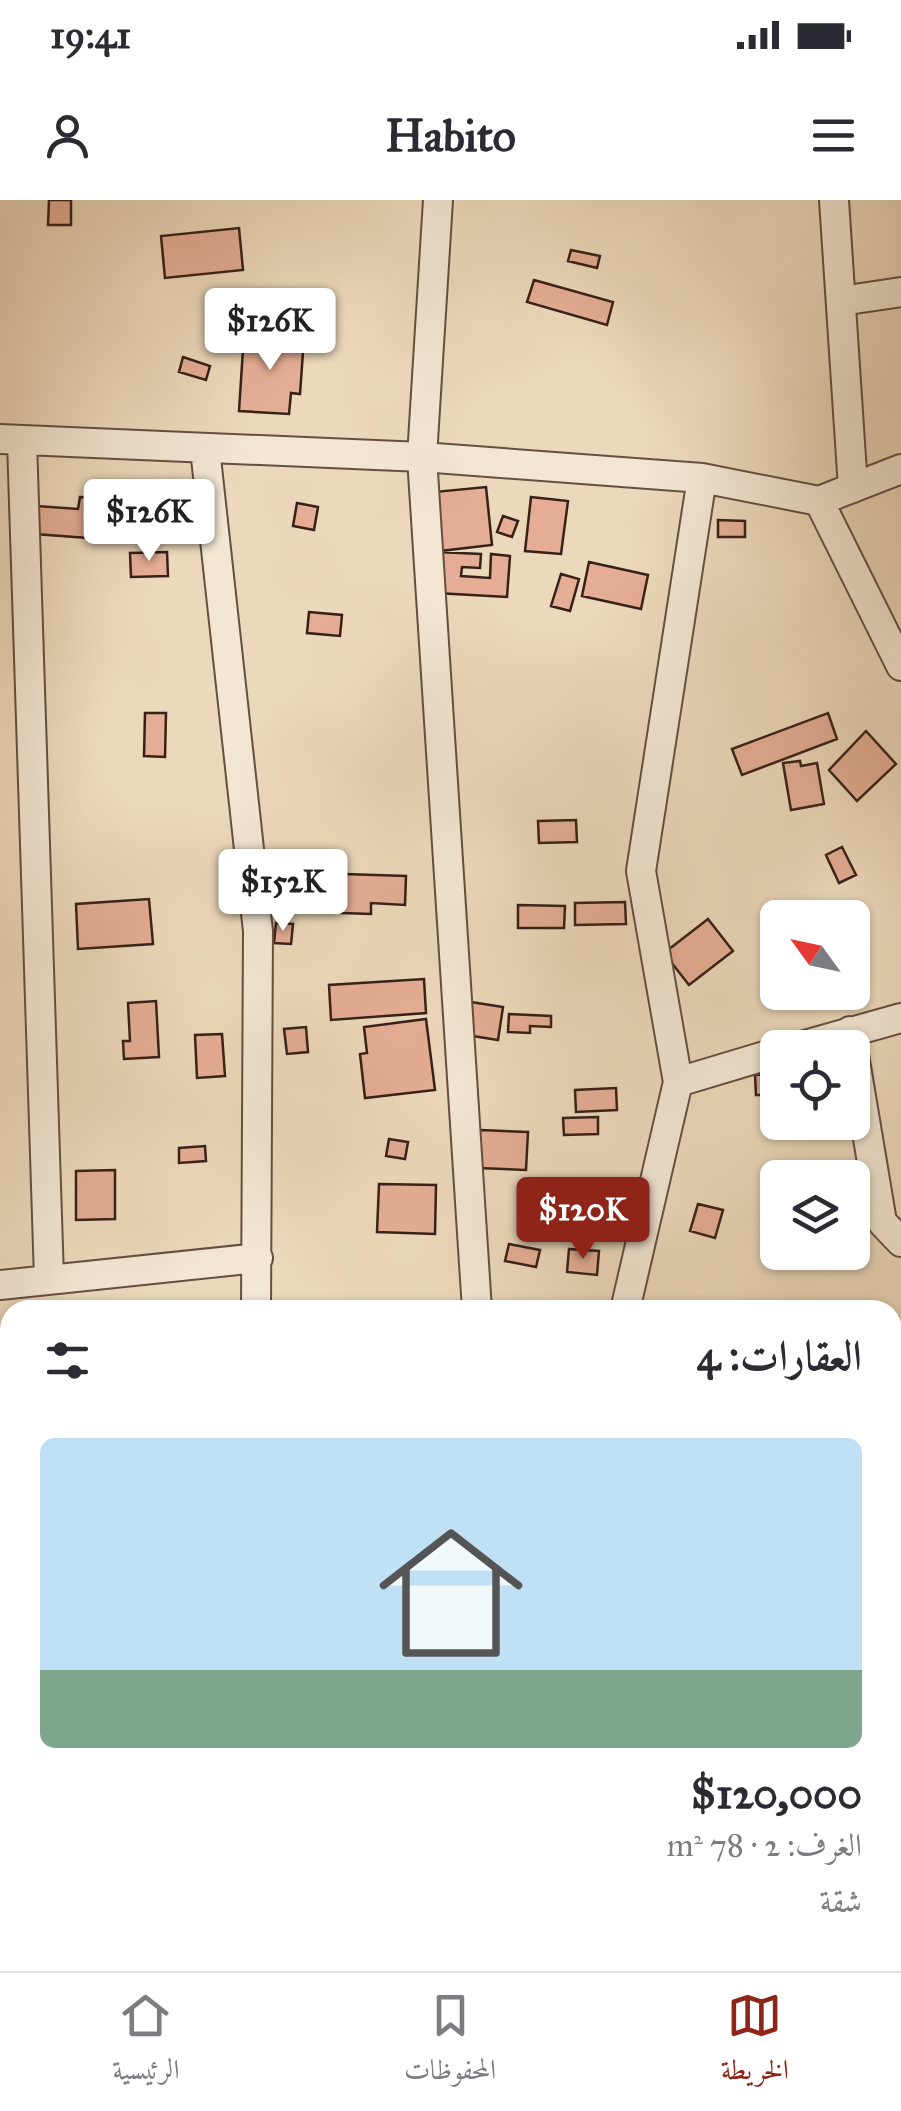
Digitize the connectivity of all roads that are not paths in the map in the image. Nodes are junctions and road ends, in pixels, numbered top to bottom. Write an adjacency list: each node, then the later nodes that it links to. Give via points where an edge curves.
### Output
1 (438, 200): 7 (street)
2 (834, 200): 4 (street)
3 (901, 292): 4 (street)
4 (841, 300): 10 (street)
5 (11, 440): 6 (street); 20 (street)
6 (205, 449): 7 (street); 19 (street, via 258,932)
7 (422, 457): 9 (street); 23 (street)
8 (901, 469): 10 (street)
9 (702, 478): 11 (street); 16 (street, via 642,872)
10 (853, 488): 11 (street)
11 (819, 501): 12 (street)
12 (901, 666)
13 (901, 1018): 14 (street)
14 (854, 1030)
15 (760, 1057): 16 (street)
16 (678, 1082): 24 (street)
17 (868, 1140): 18 (street, via 882,1222)
18 (901, 1242)
19 (258, 1258): 20 (street); 22 (street)
20 (48, 1279): 21 (street)
21 (0, 1284)
22 (256, 1300)
23 (476, 1300)
24 (627, 1300)

